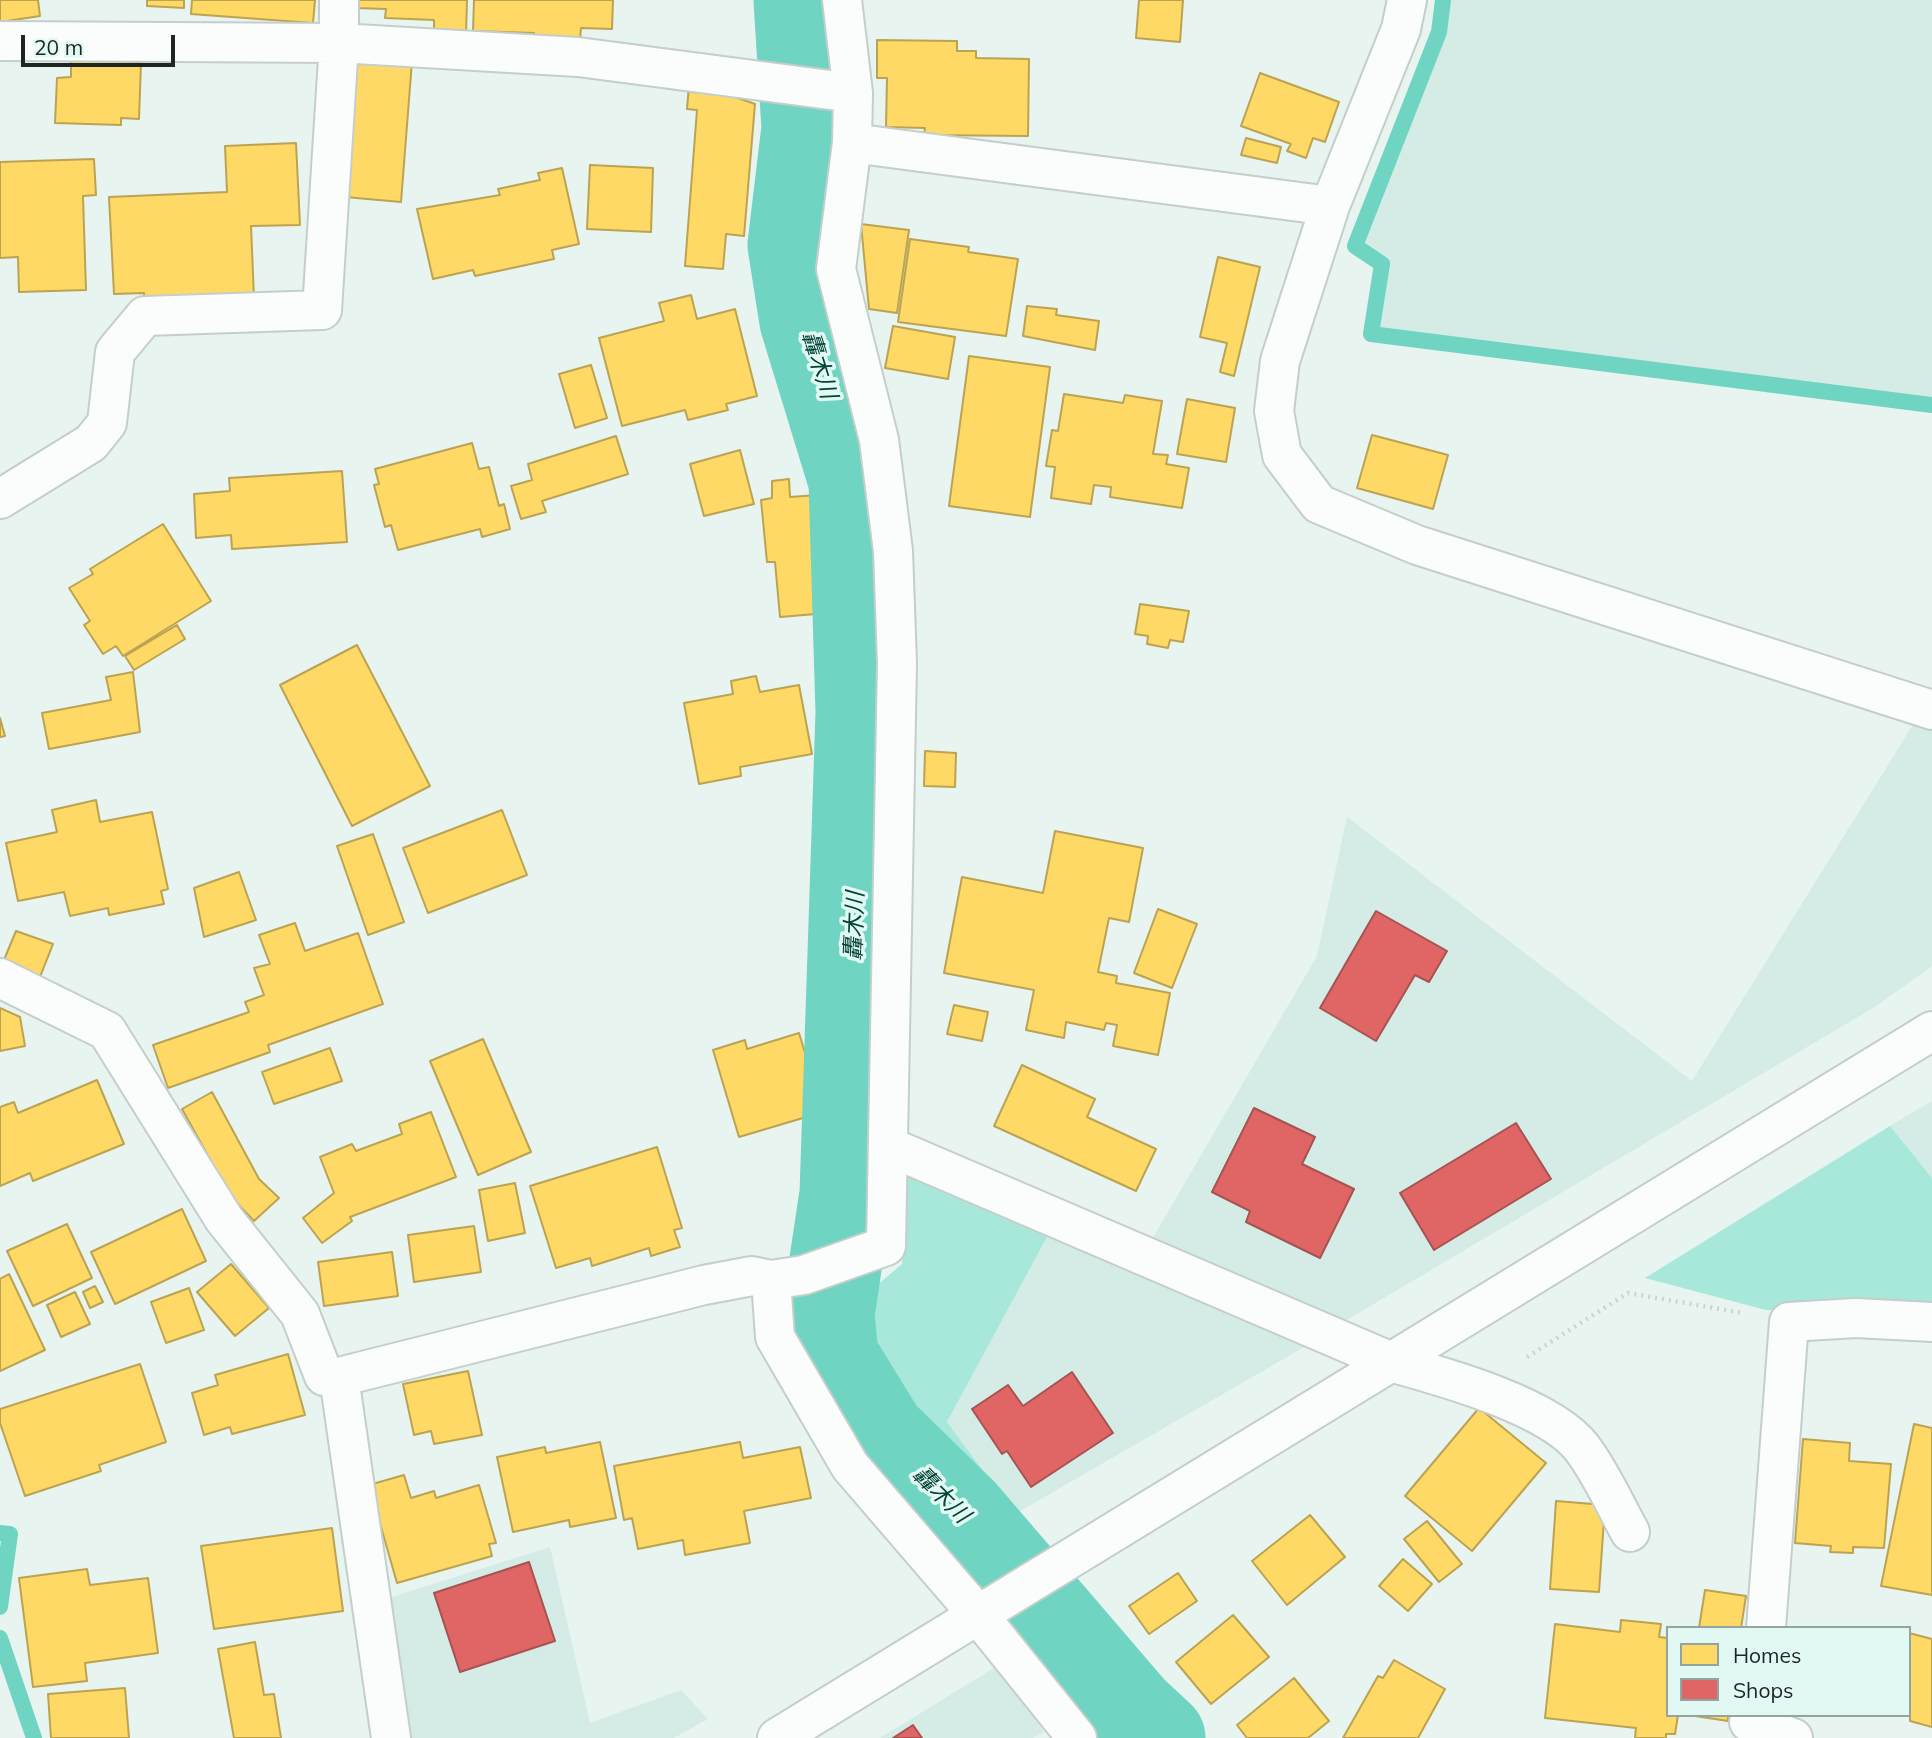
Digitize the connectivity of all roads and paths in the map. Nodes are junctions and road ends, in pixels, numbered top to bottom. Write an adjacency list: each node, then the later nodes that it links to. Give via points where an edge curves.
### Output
1 (339, 0): 5 (street)
2 (842, 0): 6 (street)
3 (1407, 0): 8 (street, via 1401,29)
4 (0, 41): 5 (street)
5 (339, 43): 6 (street, via 578,57); 9 (street, via 322,310 145,316 116,352 107,423 91,443)
6 (853, 93): 7 (street)
7 (852, 143): 8 (street); 13 (street, via 836,269 879,440 893,564 897,663)
8 (1330, 206): 10 (street, via 1280,361 1274,411 1282,456 1319,504 1417,545)
9 (0, 499)
10 (1932, 710)
11 (0, 978): 18 (street, via 107,1031 224,1219 300,1314 324,1376)
12 (1932, 1031): 17 (street)
13 (890, 1147): 14 (street, via 886,1246); 17 (street)
14 (788, 1278): 18 (street, via 752,1276 704,1285); 21 (street, via 775,1337 850,1466)
15 (1789, 1322): 16 (street, via 1856,1318); 19 (path, via 1628,1293); 22 (street)
16 (1932, 1322)
17 (1394, 1363): 19 (street); 21 (street)
18 (339, 1377): 25 (street)
19 (1480, 1387): 20 (street, via 1549,1422 1581,1446)
20 (1630, 1532)
21 (990, 1610): 24 (street); 26 (street)
22 (1766, 1626)
23 (1748, 1725): 27 (street)
24 (1069, 1736)
25 (391, 1738)
26 (777, 1738)
27 (1793, 1738)

